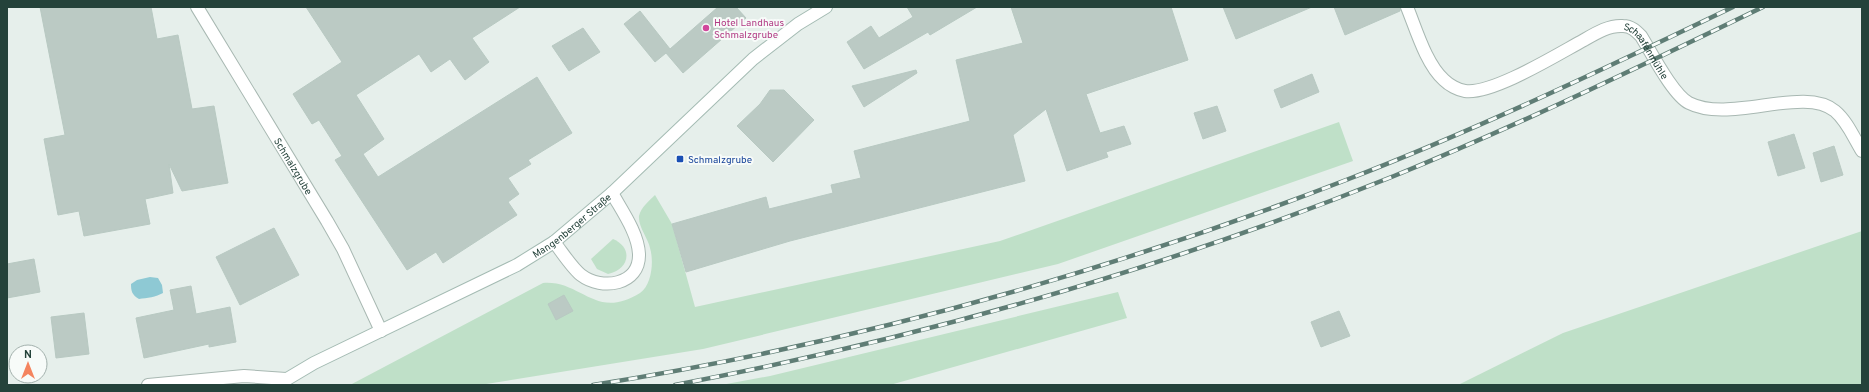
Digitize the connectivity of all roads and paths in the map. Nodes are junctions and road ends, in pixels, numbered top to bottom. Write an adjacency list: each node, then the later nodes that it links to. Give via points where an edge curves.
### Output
1 (197, 7): 7 (street, Schmalzgrube, via 327,221)
2 (826, 7): 5 (street, Mangenberger Straße, via 798,24 753,59)
3 (1407, 7): 4 (street, Schaafenmühle, via 1429,58 1441,78 1465,91 1480,90 1501,83 1602,30 1624,26 1636,30 1641,36 1677,92 1688,103 1733,110 1801,102 1817,103 1836,111)
4 (1862, 151)
5 (612, 193): 6 (street, Mangenberger Straße); 6 (street, via 636,240 639,253 639,261 630,277 608,285 595,283 581,275)
6 (554, 242): 7 (street, Mangenberger Straße, via 517,265)
7 (381, 331): 8 (street, Mangenberger Straße)
8 (281, 382): 9 (street, via 244,376)
9 (148, 385)

